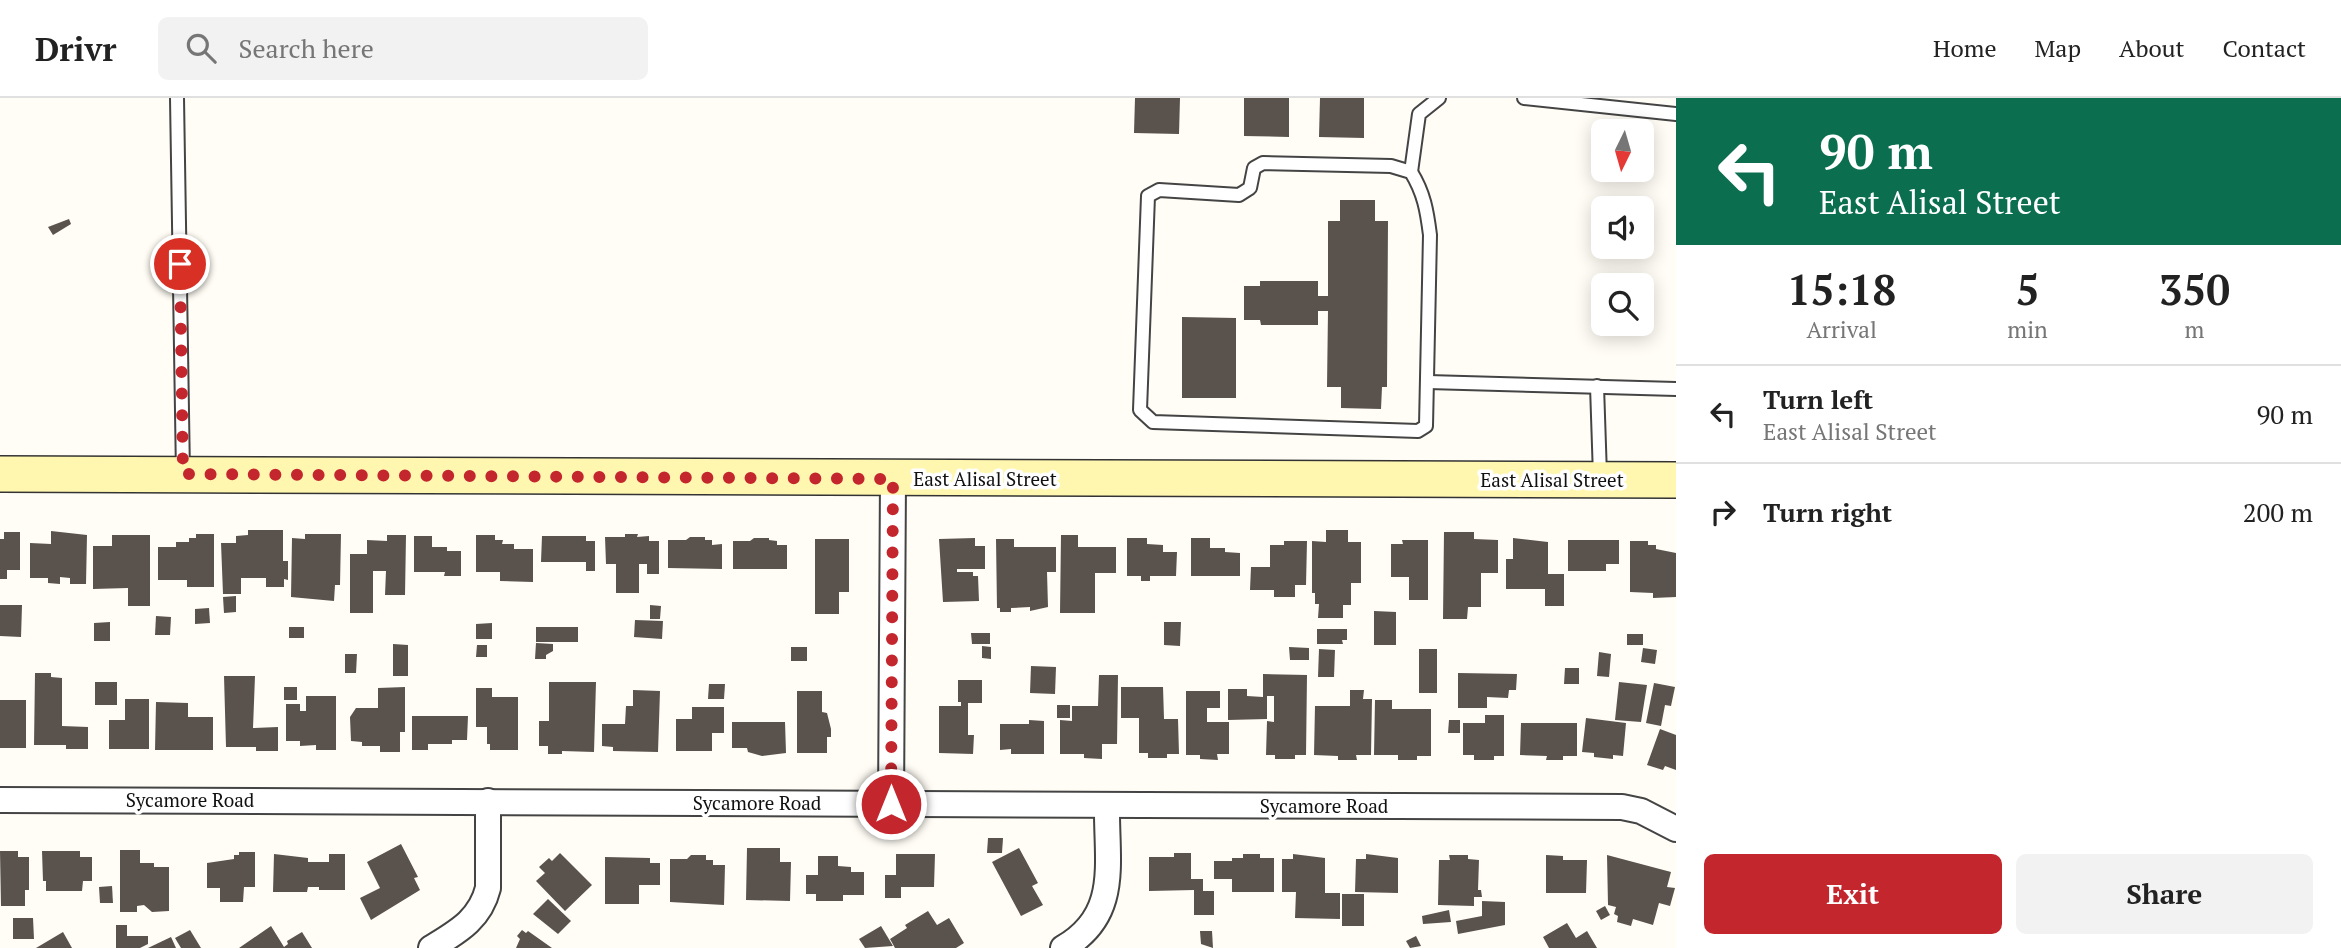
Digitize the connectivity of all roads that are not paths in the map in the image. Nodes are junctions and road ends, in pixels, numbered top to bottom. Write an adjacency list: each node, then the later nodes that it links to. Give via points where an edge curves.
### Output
1 (177, 98): 10 (lane)
2 (1439, 98): 5 (lane, via 1419,114)
3 (1524, 98): 4 (lane)
4 (1676, 114)
5 (1410, 172): 6 (lane, via 1427,206 1430,235); 6 (lane, via 1391,166 1263,163 1254,168 1250,188 1239,195 1159,190 1148,196 1140,410 1153,422 1418,431 1426,426)
6 (1428, 382): 7 (lane)
7 (1597, 386): 8 (lane); 12 (lane)
8 (1676, 389)
9 (0, 474): 10 (street, East Alisal Street)
10 (183, 474): 11 (street, East Alisal Street)
11 (893, 479): 12 (street, East Alisal Street); 16 (street)
12 (1600, 480): 13 (street, East Alisal Street)
13 (1676, 480)
14 (0, 800): 15 (street, Sycamore Road)
15 (488, 801): 16 (street, Sycamore Road); 19 (street, via 485,899 463,929)
16 (891, 804): 17 (street, Sycamore Road)
17 (1107, 804): 18 (street, Sycamore Road, via 1622,807); 20 (street, via 1102,906 1086,933)
18 (1676, 829)
19 (431, 948)
20 (1063, 948)

